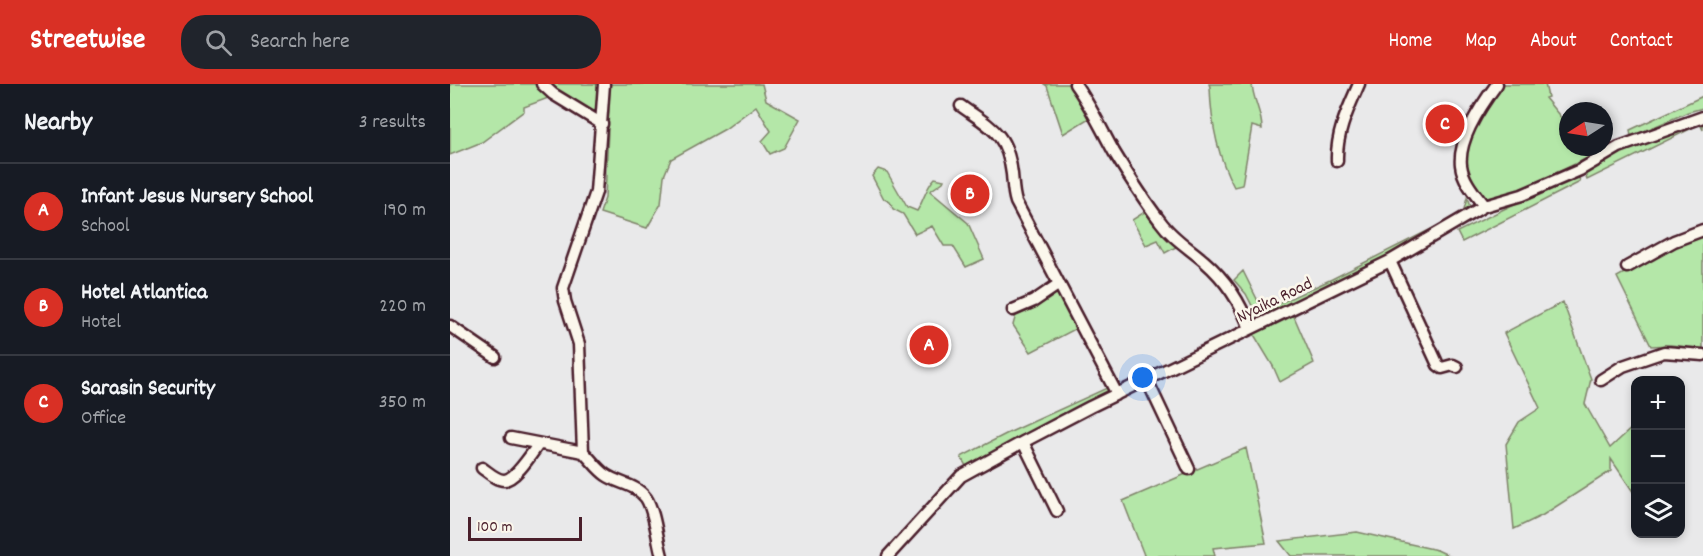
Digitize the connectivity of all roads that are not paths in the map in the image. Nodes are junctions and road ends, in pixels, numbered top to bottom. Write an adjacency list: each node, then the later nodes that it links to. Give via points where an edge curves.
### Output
1 (542, 84): 8 (street)
2 (604, 84): 8 (street)
3 (1075, 84): 17 (street, via 1161,223 1224,281 1244,311)
4 (1359, 84): 9 (street, via 1341,127)
5 (1497, 84): 10 (street, via 1461,149 1466,181)
6 (961, 106): 14 (street, via 994,128 1003,141 1016,202)
7 (1703, 117): 10 (street, Nyaika Road, via 1619,147 1580,170 1522,195)
8 (602, 124): 27 (street, via 596,192 563,288 579,344)
9 (1337, 161)
10 (1484, 206): 12 (street, Nyaika Road)
11 (1703, 230): 13 (street)
12 (1390, 261): 17 (street, Nyaika Road); 20 (street, via 1437,365)
13 (1627, 267)
14 (1059, 284): 15 (street); 23 (street)
15 (1013, 310)
16 (450, 326): 19 (street)
17 (1250, 329): 21 (street, Nyaika Road)
18 (1703, 355): 22 (street, via 1664,352 1623,366)
19 (495, 357)
20 (1457, 367)
21 (1147, 380): 23 (street, Nyaika Road); 29 (street)
22 (1601, 380)
23 (1117, 394): 25 (street, Nyaika Road)
24 (511, 438): 26 (street)
25 (1023, 442): 30 (street); 32 (street, Nyaika Road, via 961,476)
26 (538, 444): 27 (street); 28 (street, via 512,478 504,480)
27 (583, 452): 31 (street, via 604,474 645,497)
28 (482, 468)
29 (1189, 469)
30 (1057, 511)
31 (662, 556)
32 (888, 556)

